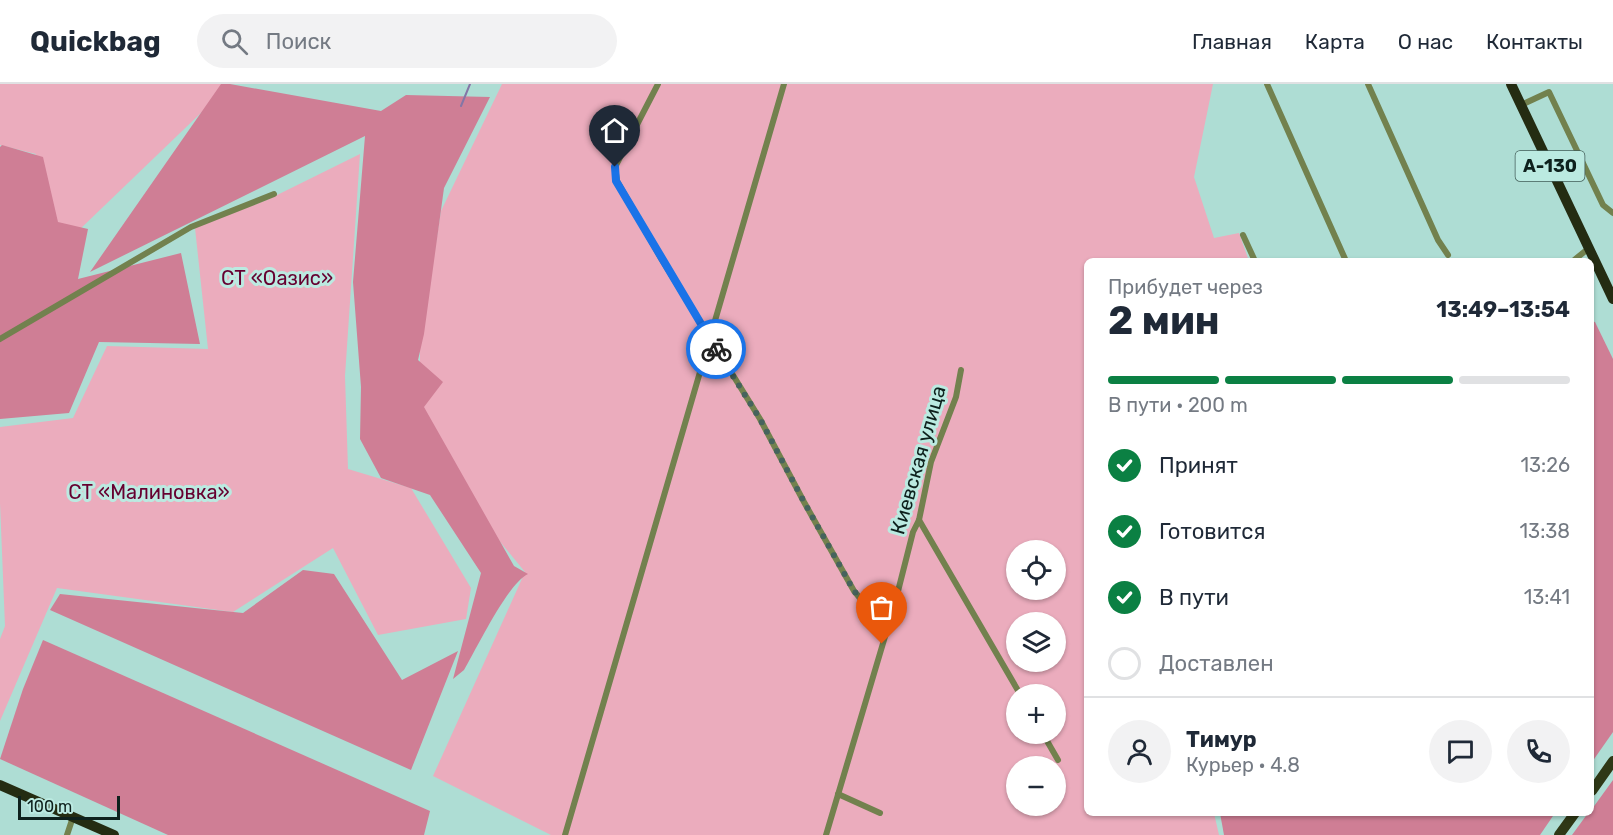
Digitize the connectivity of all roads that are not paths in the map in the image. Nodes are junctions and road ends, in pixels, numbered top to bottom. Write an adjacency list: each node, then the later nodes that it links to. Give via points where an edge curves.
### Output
1 (658, 84): 18 (street, via 615,167 616,181)
2 (784, 84): 18 (street)
3 (1267, 84): 13 (street)
4 (1368, 84): 11 (street)
5 (1511, 84): 6 (highway, А-130)
6 (1521, 105): 8 (street, via 1549,93 1603,205); 10 (highway, А-130)
7 (274, 194): 19 (street, via 191,227)
8 (1613, 213)
9 (1243, 235): 12 (street)
10 (1589, 248): 14 (street); 15 (highway, А-130)
11 (1448, 255)
12 (1254, 258)
13 (1345, 258)
14 (1577, 258)
15 (1594, 258)
16 (1594, 259): 17 (highway, А-130)
17 (1613, 299)
18 (709, 337): 22 (street, via 760,419 854,591); 33 (street)
19 (0, 339)
20 (961, 370): 21 (street, Киевская улица, via 956,397 931,462)
21 (919, 520): 22 (street, Киевская улица); 23 (street)
22 (886, 629): 27 (street, Киевская улица)
23 (1014, 684)
24 (1613, 761): 26 (main road)
25 (0, 784): 30 (highway)
26 (1594, 787)
27 (838, 794): 28 (street); 34 (street, Киевская улица)
28 (880, 813)
29 (1573, 816): 35 (main road)
30 (73, 817): 31 (street); 32 (highway)
31 (66, 835)
32 (114, 835)
33 (565, 835)
34 (826, 835)
35 (1559, 835)

